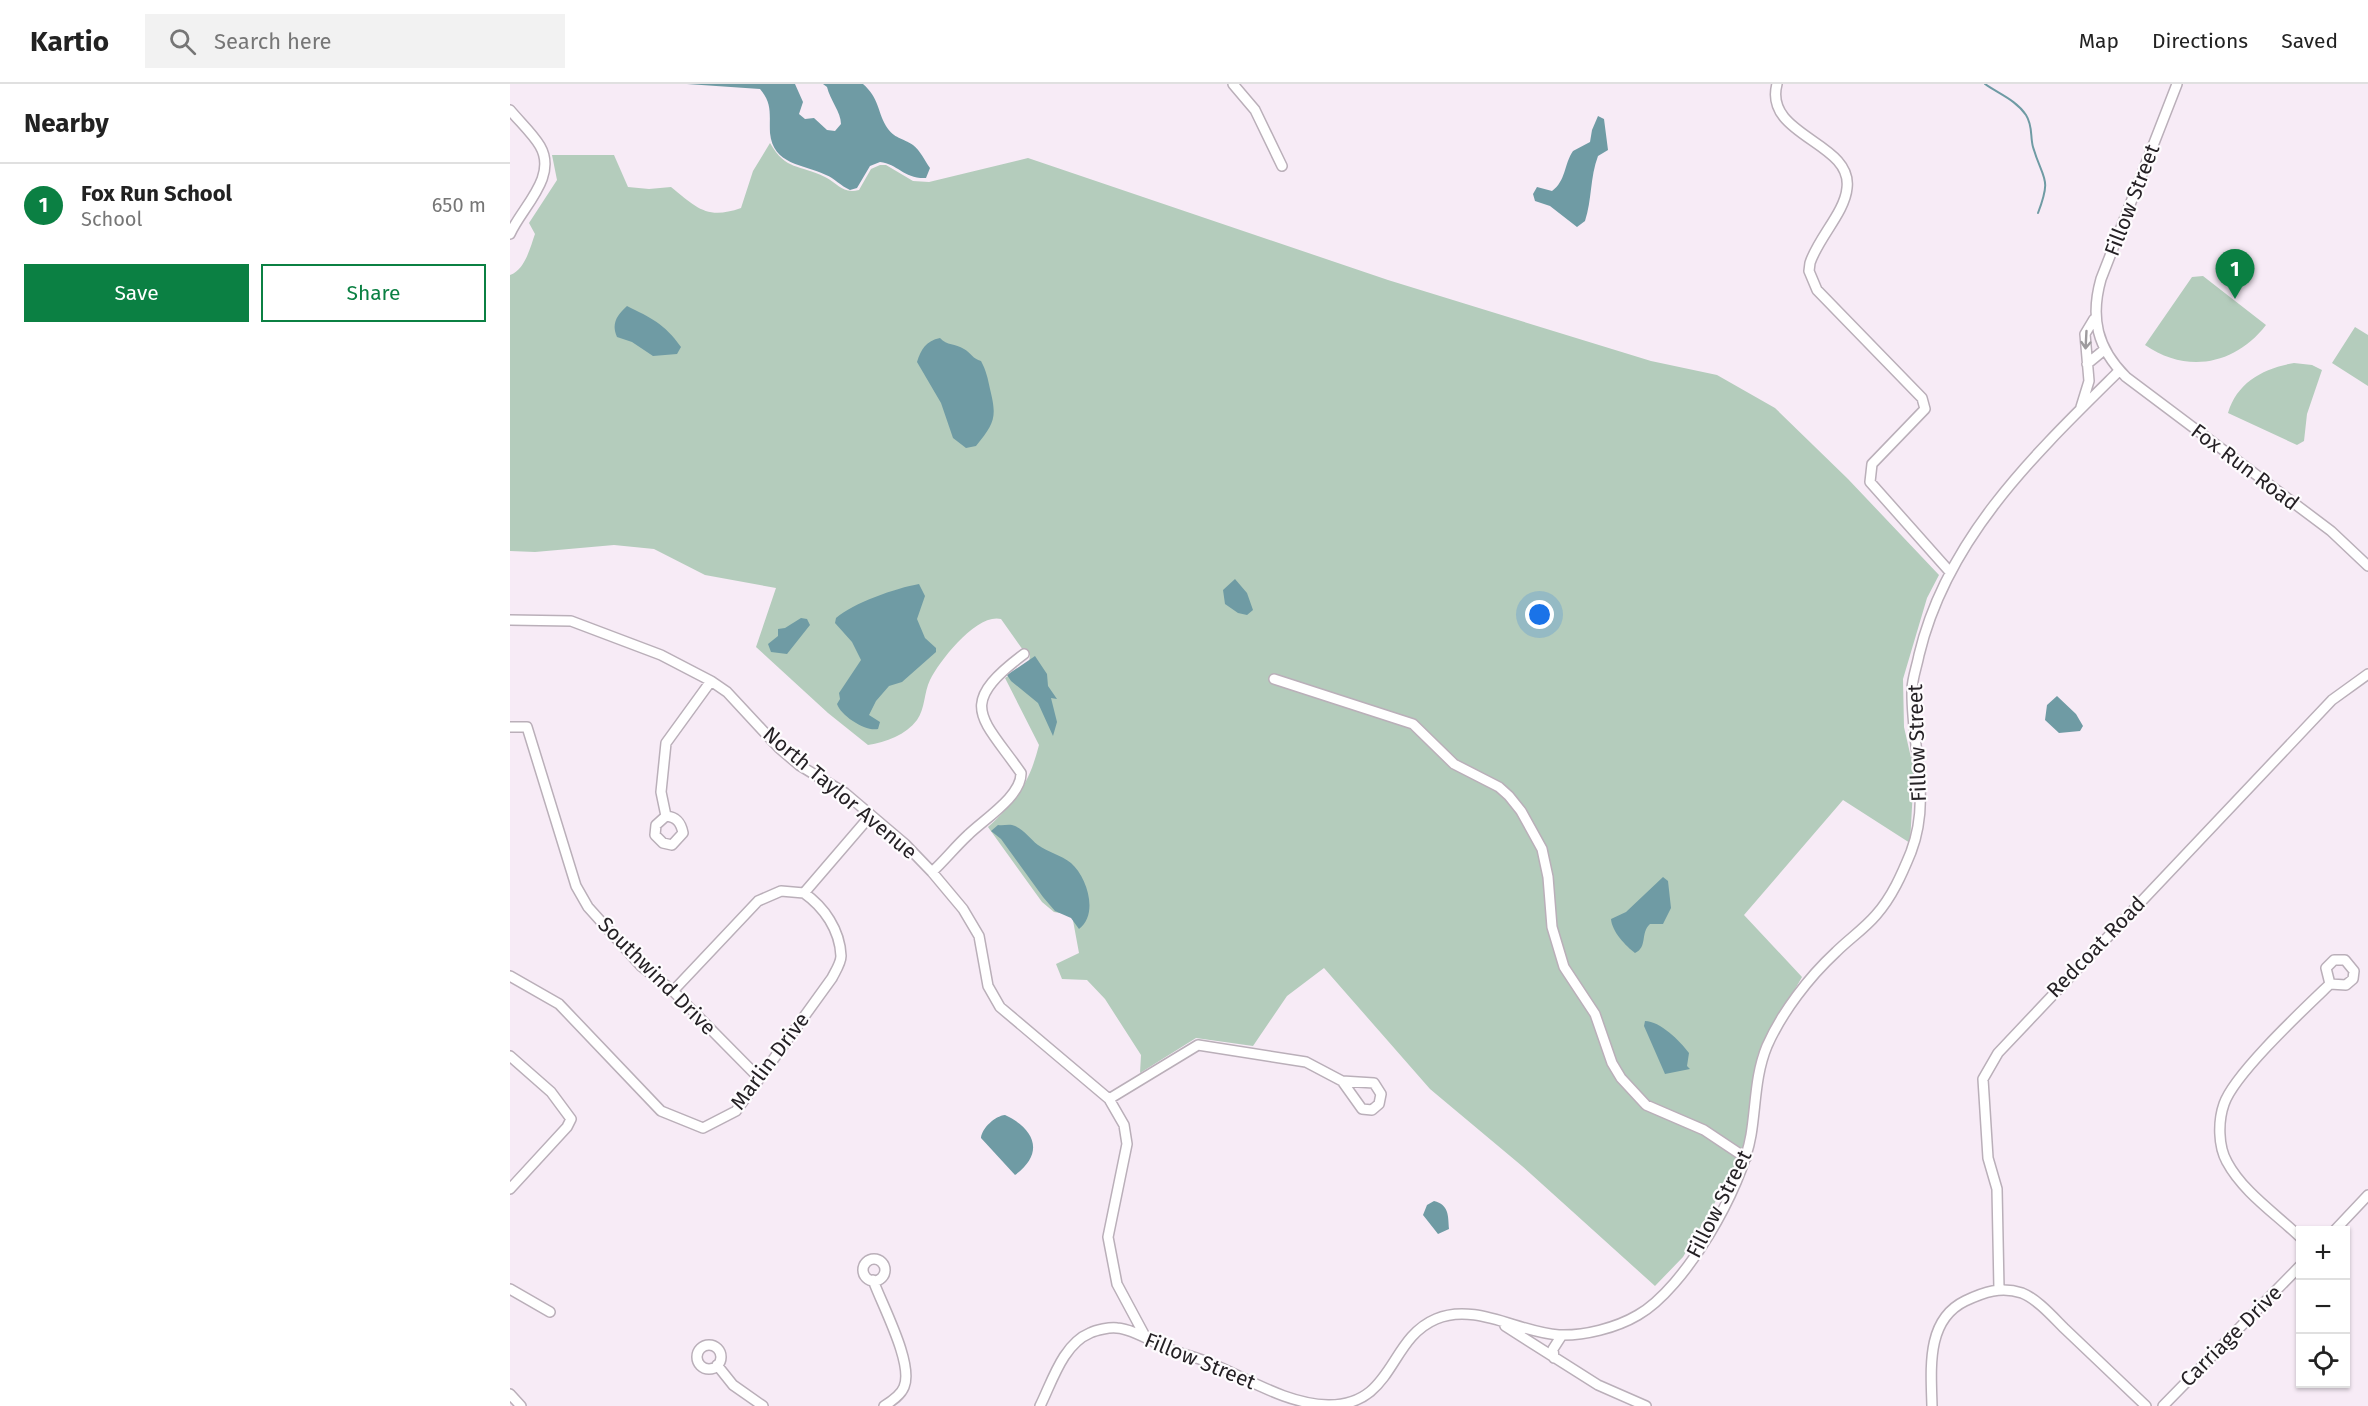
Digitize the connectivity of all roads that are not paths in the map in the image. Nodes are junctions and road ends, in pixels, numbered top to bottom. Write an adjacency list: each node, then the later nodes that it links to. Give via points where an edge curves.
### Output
1 (1233, 84): 5 (street, via 1255,110)
2 (1777, 84): 13 (street, via 1774,95 1780,113 1836,160 1847,179 1845,197 1810,262 1809,271 1817,290 1922,398 1925,409 1872,464 1870,482)
3 (2178, 84): 7 (street, Fillow Street, via 2101,279)
4 (510, 110): 6 (street, via 540,146 546,176)
5 (1282, 166)
6 (510, 234)
7 (2094, 319): 8 (street, Fillow Street); 9 (street, Fillow Street, one-way to 9, via 2085,334)
8 (2104, 350): 9 (street); 10 (street, Fillow Street)
9 (2087, 364): 11 (street, Fillow Street, via 2089,381)
10 (2119, 371): 11 (street, Fillow Street); 12 (street, Fox Run Road, via 2331,531)
11 (2080, 410): 13 (street, Fillow Street, via 1977,525)
12 (2368, 566)
13 (1950, 572): 31 (street, Fillow Street, via 1927,623 1912,688 1922,793 1913,847 1890,896 1827,961 1776,1030 1761,1064)
14 (510, 620): 18 (street, North Taylor Avenue, via 571,621 661,655)
15 (1024, 654): 22 (street, via 995,678 981,702 982,716 990,732 1021,773 1020,783 997,811 970,832)
16 (2368, 674): 38 (street, Redcoat Road, via 2332,700 1998,1053 1983,1079 1988,1158 1997,1189)
17 (1274, 679): 31 (street, via 1413,724 1454,764 1509,796 1542,849 1552,927 1564,968 1595,1014 1621,1078 1646,1105 1704,1130)
18 (711, 681): 20 (street, North Taylor Avenue, via 727,692 785,754); 21 (street, via 666,743 661,792)
19 (510, 727): 26 (street, Southwind Drive, via 527,728 576,886 588,907 640,966)
20 (871, 814): 22 (street, North Taylor Avenue); 23 (street)
21 (666, 816)
22 (932, 872): 30 (street, North Taylor Avenue, via 963,909 979,936 988,986 1000,1006)
23 (804, 893): 26 (street, via 781,891 758,901); 28 (street, Marlin Drive, via 818,903 832,924 841,958 832,978)
24 (510, 976): 28 (street, Marlin Drive, via 559,1004 661,1111 682,1120 703,1128 736,1112)
25 (2330, 984): 35 (street, via 2243,1074 2224,1103 2221,1118 2220,1142 2236,1177)
26 (673, 991): 28 (street, Southwind Drive)
27 (510, 1056): 32 (street, via 551,1092 571,1119)
28 (759, 1078)
29 (1342, 1081): 30 (street, via 1296,1060 1198,1045)
30 (1109, 1099): 43 (street, North Taylor Avenue, via 1124,1125 1127,1144 1108,1238 1117,1284)
31 (1746, 1158): 42 (street, Fillow Street, via 1702,1244 1664,1296 1621,1323)
32 (510, 1189)
33 (2368, 1195): 34 (street)
34 (2339, 1226)
35 (2296, 1232)
36 (2296, 1271): 55 (street, Carriage Drive)
37 (873, 1280): 49 (street, via 905,1358 904,1387)
38 (1999, 1288): 53 (street, via 1952,1308 1937,1327 1931,1370); 54 (street, via 2023,1293 2042,1308)
39 (510, 1289): 40 (street)
40 (550, 1312)
41 (1498, 1322): 42 (street, Fillow Street); 44 (street); 51 (street, Fillow Street, via 1456,1314 1431,1321 1412,1336 1378,1386 1361,1398)
42 (1562, 1335): 44 (street)
43 (1146, 1338): 50 (street, Fillow Street, via 1116,1328 1089,1333 1071,1346); 51 (street, Fillow Street, via 1298,1401)
44 (1554, 1358): 52 (street, via 1598,1385)
45 (717, 1365): 47 (street, via 733,1385)
46 (510, 1394): 48 (street)
47 (760, 1405)
48 (521, 1406)
49 (884, 1406)
50 (1040, 1406)
51 (1334, 1406)
52 (1646, 1406)
53 (1932, 1406)
54 (2146, 1406)
55 (2163, 1406)

